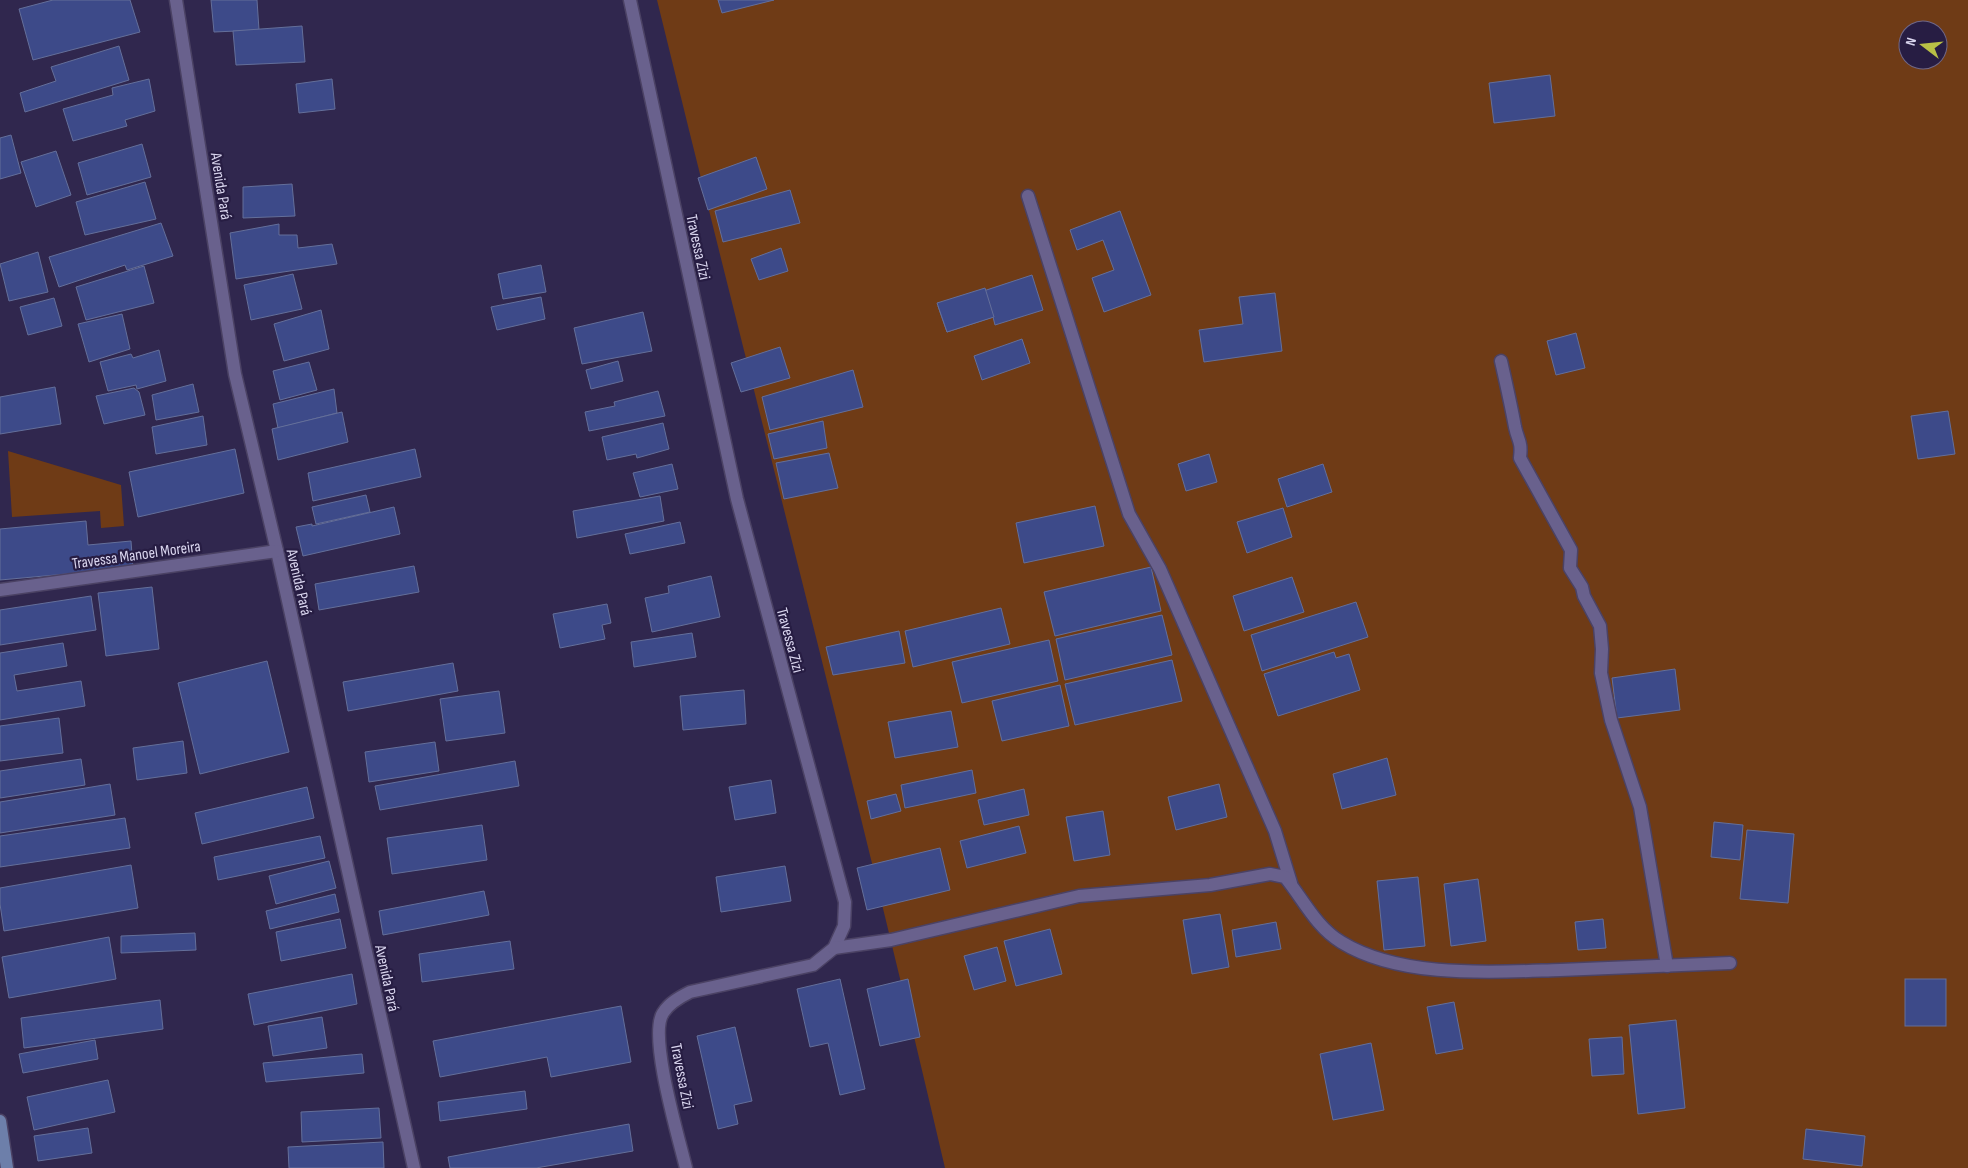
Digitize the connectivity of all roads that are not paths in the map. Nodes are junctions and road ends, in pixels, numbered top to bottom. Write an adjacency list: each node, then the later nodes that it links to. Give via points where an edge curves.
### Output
1 (176, 0): 5 (street, Avenida Pará, via 235,374)
2 (630, 0): 8 (street, Travessa Zizi, via 737,499 845,902 844,926)
3 (1028, 196): 7 (street, via 1129,514 1160,569 1276,831)
4 (1501, 361): 10 (street, via 1521,446 1520,458 1570,550 1570,568 1600,626 1601,674 1611,720 1640,807)
5 (277, 550): 6 (street, Travessa Manoel Moreira); 13 (street, Avenida Pará)
6 (0, 590)
7 (1292, 885): 8 (street, via 1285,877 1270,874 1210,885 1078,896 892,940); 10 (street, via 1306,908 1327,932 1358,951 1389,961 1432,969 1481,972)
8 (834, 948): 14 (street, Travessa Zizi, via 813,965 690,992 662,1014 658,1043)
9 (1730, 963): 10 (street)
10 (1667, 966)
11 (0, 1121): 12 (street)
12 (7, 1168)
13 (414, 1168)
14 (686, 1168)

